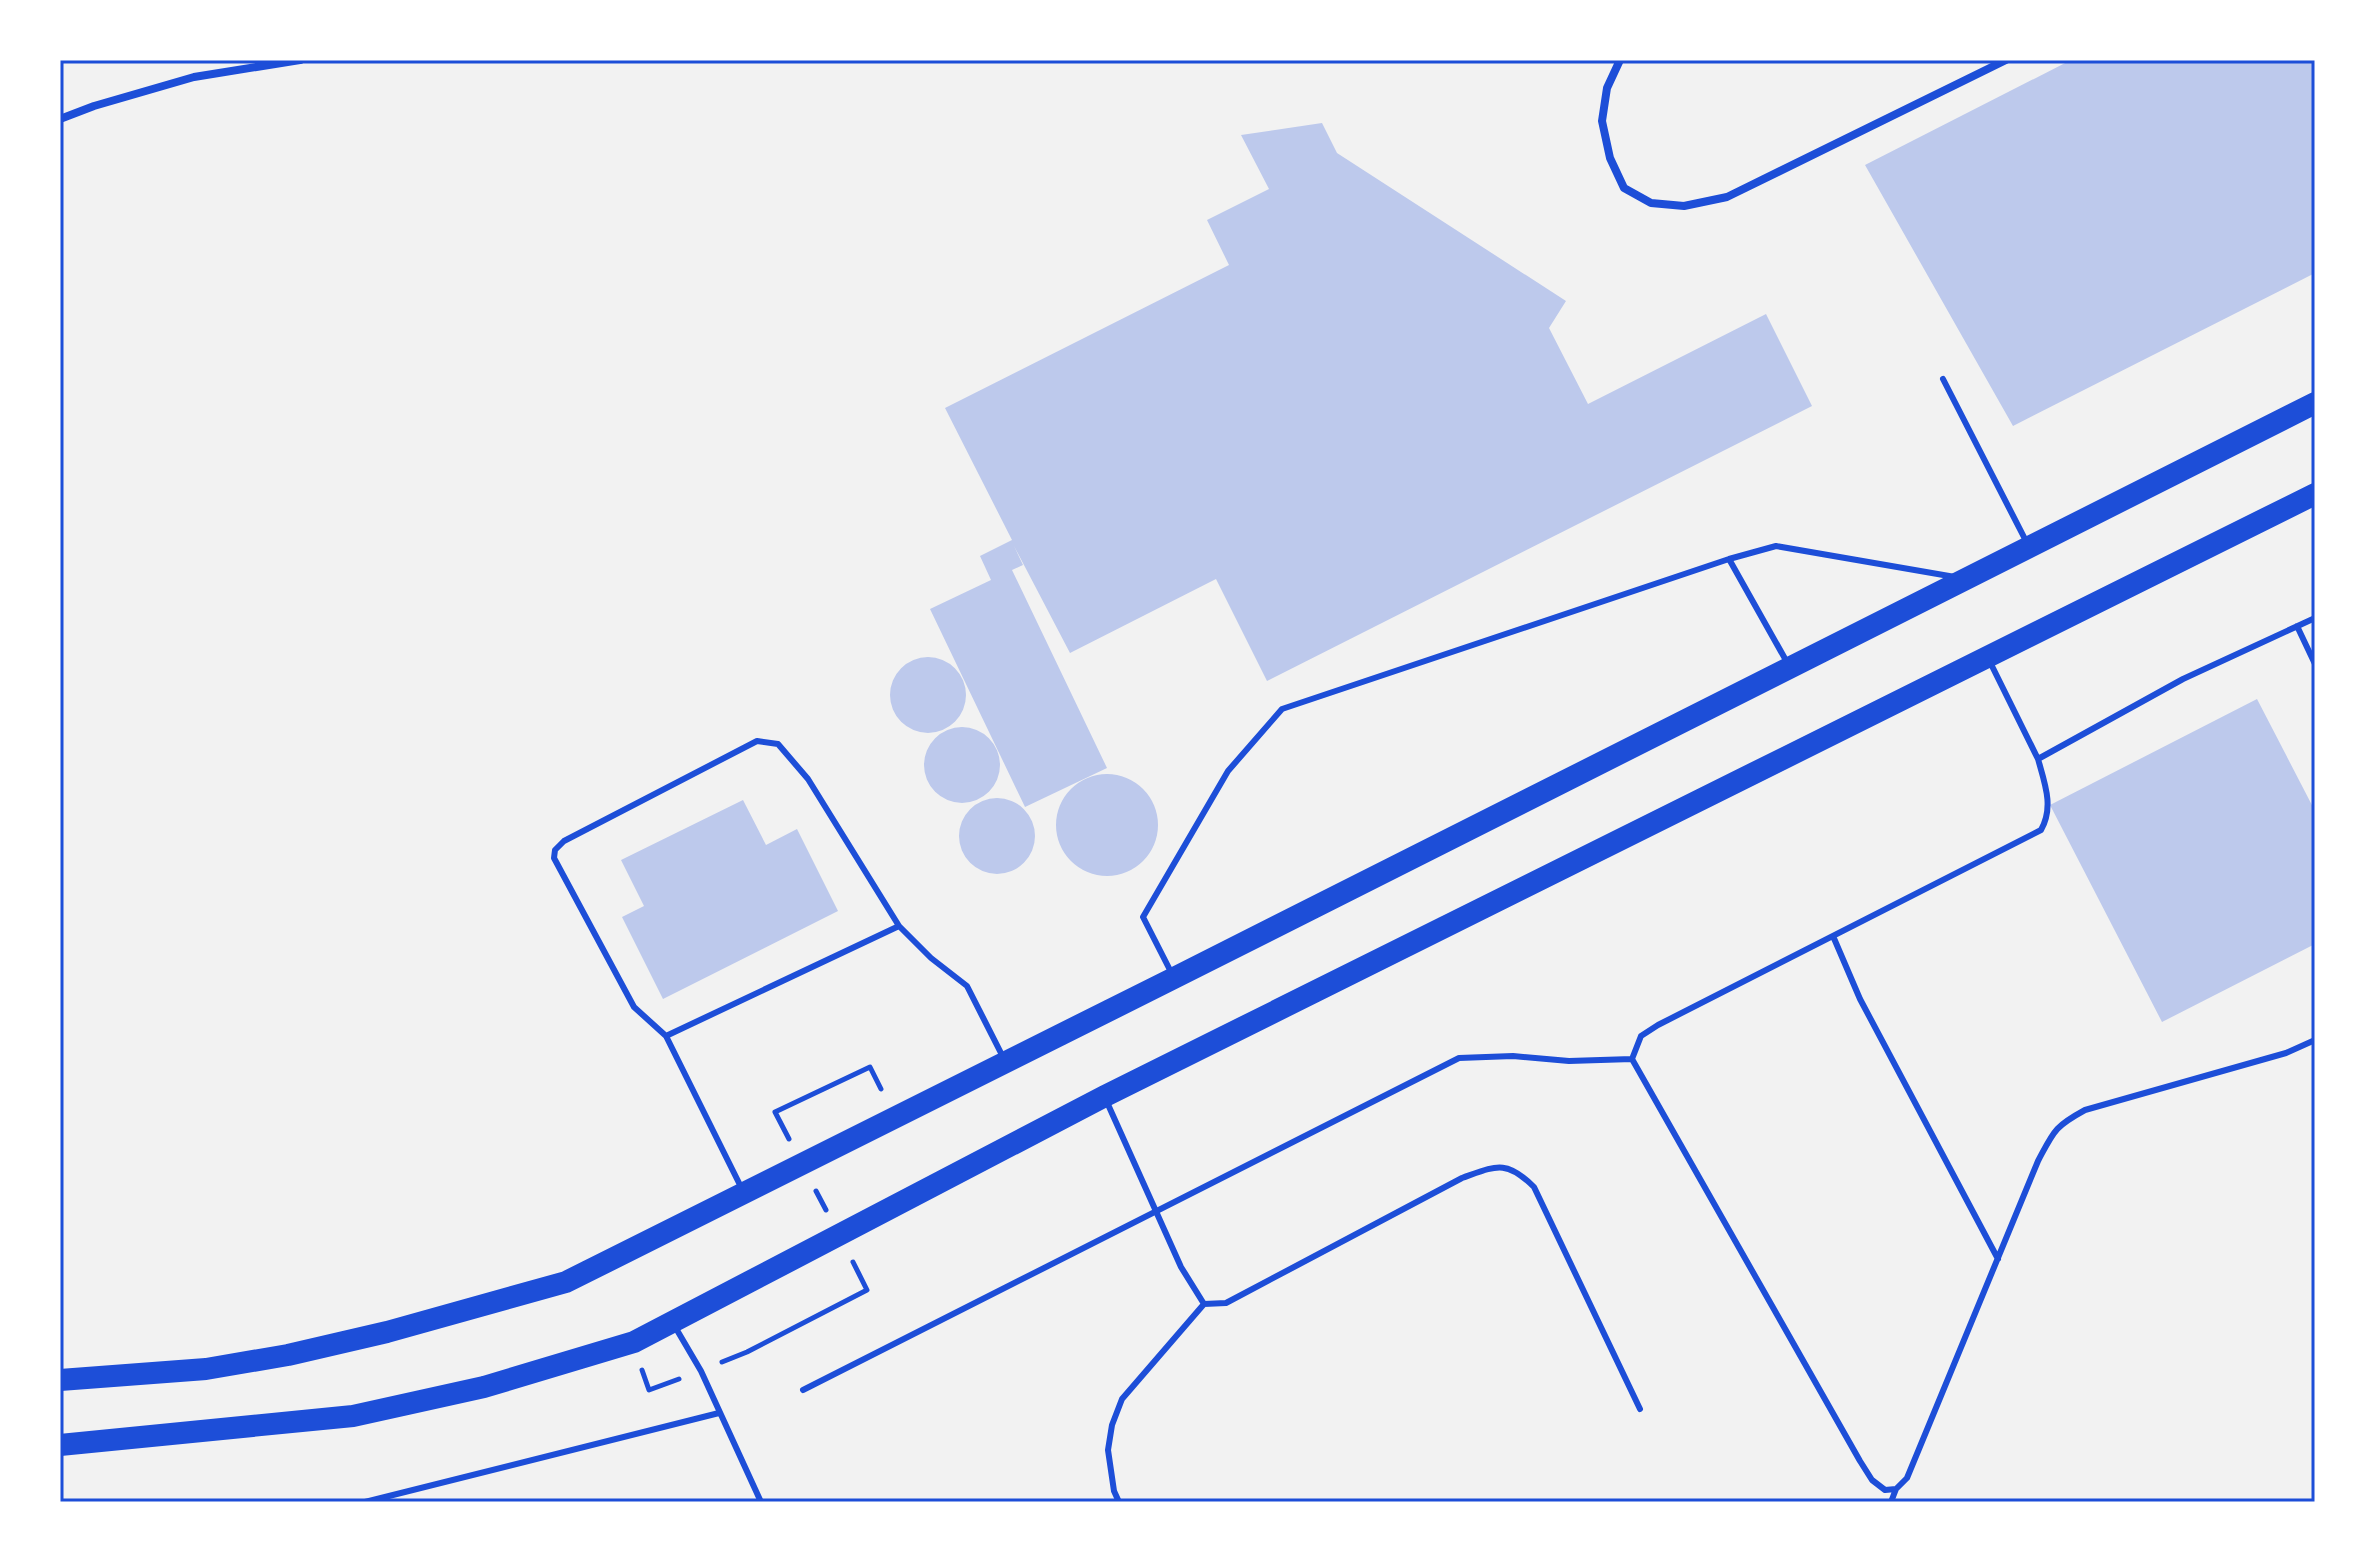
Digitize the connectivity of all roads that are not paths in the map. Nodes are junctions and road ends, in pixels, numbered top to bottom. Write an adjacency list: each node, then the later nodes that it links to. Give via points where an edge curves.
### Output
1 (300, 60): 4 (street, via 194,77)
2 (1620, 60): 3 (street, via 1607,88 1602,121 1610,158 1624,188 1651,203 1684,206 1727,197)
3 (2006, 60)
4 (60, 119)
5 (1943, 379): 8 (lane)
6 (2315, 403): 8 (highway)
7 (2315, 494): 13 (highway)
8 (2029, 547): 10 (highway)
9 (1729, 559): 10 (lane, via 1776,546); 15 (lane); 19 (lane, via 1282,709 1228,771 1143,917)
10 (1967, 579): 15 (highway)
11 (2315, 618): 12 (lane)
12 (2297, 626): 14 (lane); 16 (lane, via 2183,679)
13 (1988, 657): 16 (lane); 24 (highway)
14 (2315, 664)
15 (1790, 667): 19 (highway)
16 (2038, 759): 18 (lane, via 2048,794 2041,830)
17 (899, 926): 20 (lane); 20 (lane, via 808,779 778,744 757,741 555,850 554,858 634,1007); 23 (lane, via 967,986)
18 (1833, 936): 22 (lane, via 1658,1025 1641,1036); 27 (lane, via 1860,999)
19 (1174, 978): 23 (highway)
20 (666, 1036): 25 (lane)
21 (2315, 1040): 27 (lane, via 2085,1110 2062,1123 2038,1161)
22 (1632, 1059): 26 (lane, via 1459,1058); 35 (lane, via 1860,1461 1872,1480 1885,1490)
23 (1006, 1062): 25 (highway)
24 (1105, 1096): 26 (lane); 29 (highway)
25 (744, 1194): 30 (highway, via 566,1282 387,1332 206,1369)
26 (1155, 1211): 28 (lane); 31 (lane)
27 (1998, 1259): 35 (lane, via 1907,1478)
28 (1204, 1304): 32 (lane, via 1226,1303 1462,1178 1495,1166 1519,1172 1534,1187); 38 (lane, via 1122,1399 1108,1450)
29 (672, 1322): 33 (lane); 34 (highway, via 634,1342 499,1383 353,1416)
30 (60, 1380)
31 (803, 1390)
32 (1640, 1409)
33 (719, 1413): 36 (lane); 37 (lane)
34 (60, 1445)
35 (1896, 1489): 39 (lane)
36 (365, 1502)
37 (761, 1502)
38 (1119, 1502)
39 (1891, 1502)

